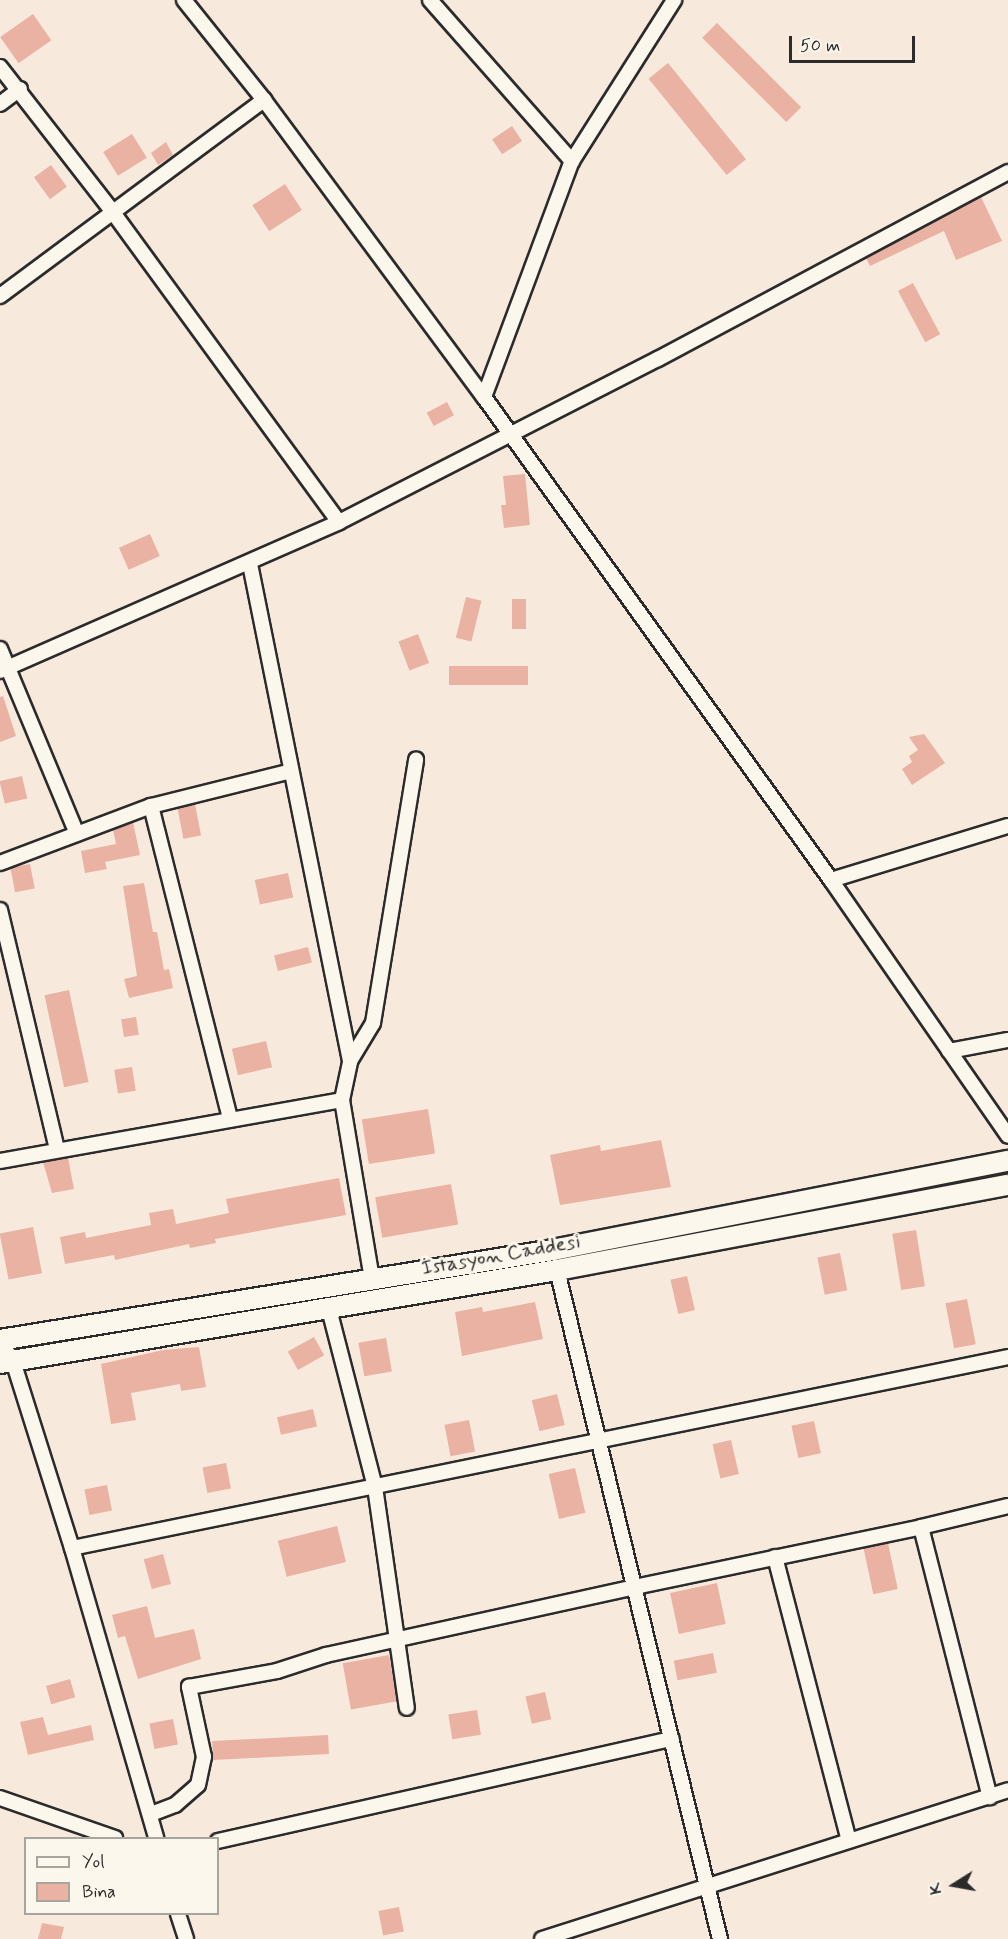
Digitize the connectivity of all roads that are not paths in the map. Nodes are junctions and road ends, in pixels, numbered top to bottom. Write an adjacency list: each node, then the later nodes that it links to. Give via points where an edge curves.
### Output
1 (184, 0): 6 (street)
2 (430, 0): 8 (street)
3 (674, 0): 8 (street)
4 (0, 67): 5 (street)
5 (20, 89): 7 (street); 10 (street)
6 (264, 100): 10 (street); 12 (street)
7 (0, 104)
8 (572, 161): 12 (street)
9 (1008, 172): 13 (street, via 658,359)
10 (112, 211): 11 (street); 14 (street)
11 (0, 296)
12 (483, 397): 13 (street)
13 (507, 434): 14 (street); 24 (street)
14 (339, 522): 15 (street)
15 (250, 564): 17 (street); 19 (street)
16 (0, 649): 17 (street)
17 (5, 669): 22 (street)
18 (416, 759): 28 (street, via 373,1023)
19 (291, 771): 20 (street); 28 (street)
20 (152, 806): 22 (street); 30 (street)
21 (1008, 826): 24 (street)
22 (77, 834): 23 (street)
23 (0, 862)
24 (831, 880): 27 (street)
25 (0, 910): 32 (street)
26 (1008, 1040): 27 (street)
27 (950, 1051): 31 (street)
28 (350, 1061): 29 (street)
29 (342, 1100): 30 (street); 37 (street)
30 (230, 1119): 32 (street)
31 (1008, 1136)
32 (57, 1149): 33 (street)
33 (0, 1161)
34 (1008, 1161): 37 (main road, via 552,1250)
35 (1008, 1185): 36 (main road, İstasyon Caddesi)
36 (557, 1270): 38 (main road, İstasyon Caddesi); 42 (street)
37 (372, 1279): 39 (main road)
38 (329, 1309): 41 (main road, İstasyon Caddesi); 43 (street)
39 (0, 1341): 41 (street)
40 (1008, 1357): 42 (street)
41 (6, 1362): 46 (street)
42 (600, 1441): 43 (street); 48 (street)
43 (375, 1487): 46 (street); 49 (street)
44 (1008, 1506): 45 (street)
45 (921, 1527): 47 (street); 53 (street)
46 (72, 1548): 55 (street)
47 (776, 1557): 48 (street); 59 (street)
48 (635, 1587): 49 (street); 51 (street)
49 (397, 1642): 50 (street); 55 (street, via 189,1687 204,1757 198,1785 175,1805)
50 (408, 1708)
51 (672, 1739): 58 (street); 60 (street)
52 (1008, 1790): 53 (street)
53 (990, 1797): 59 (street)
54 (0, 1798): 56 (street)
55 (151, 1814): 57 (street)
56 (109, 1837)
57 (156, 1837)
58 (219, 1841)
59 (849, 1841): 60 (street)
60 (707, 1887): 62 (street); 64 (street)
61 (178, 1915): 63 (street)
62 (549, 1938)
63 (186, 1939)
64 (720, 1939)

